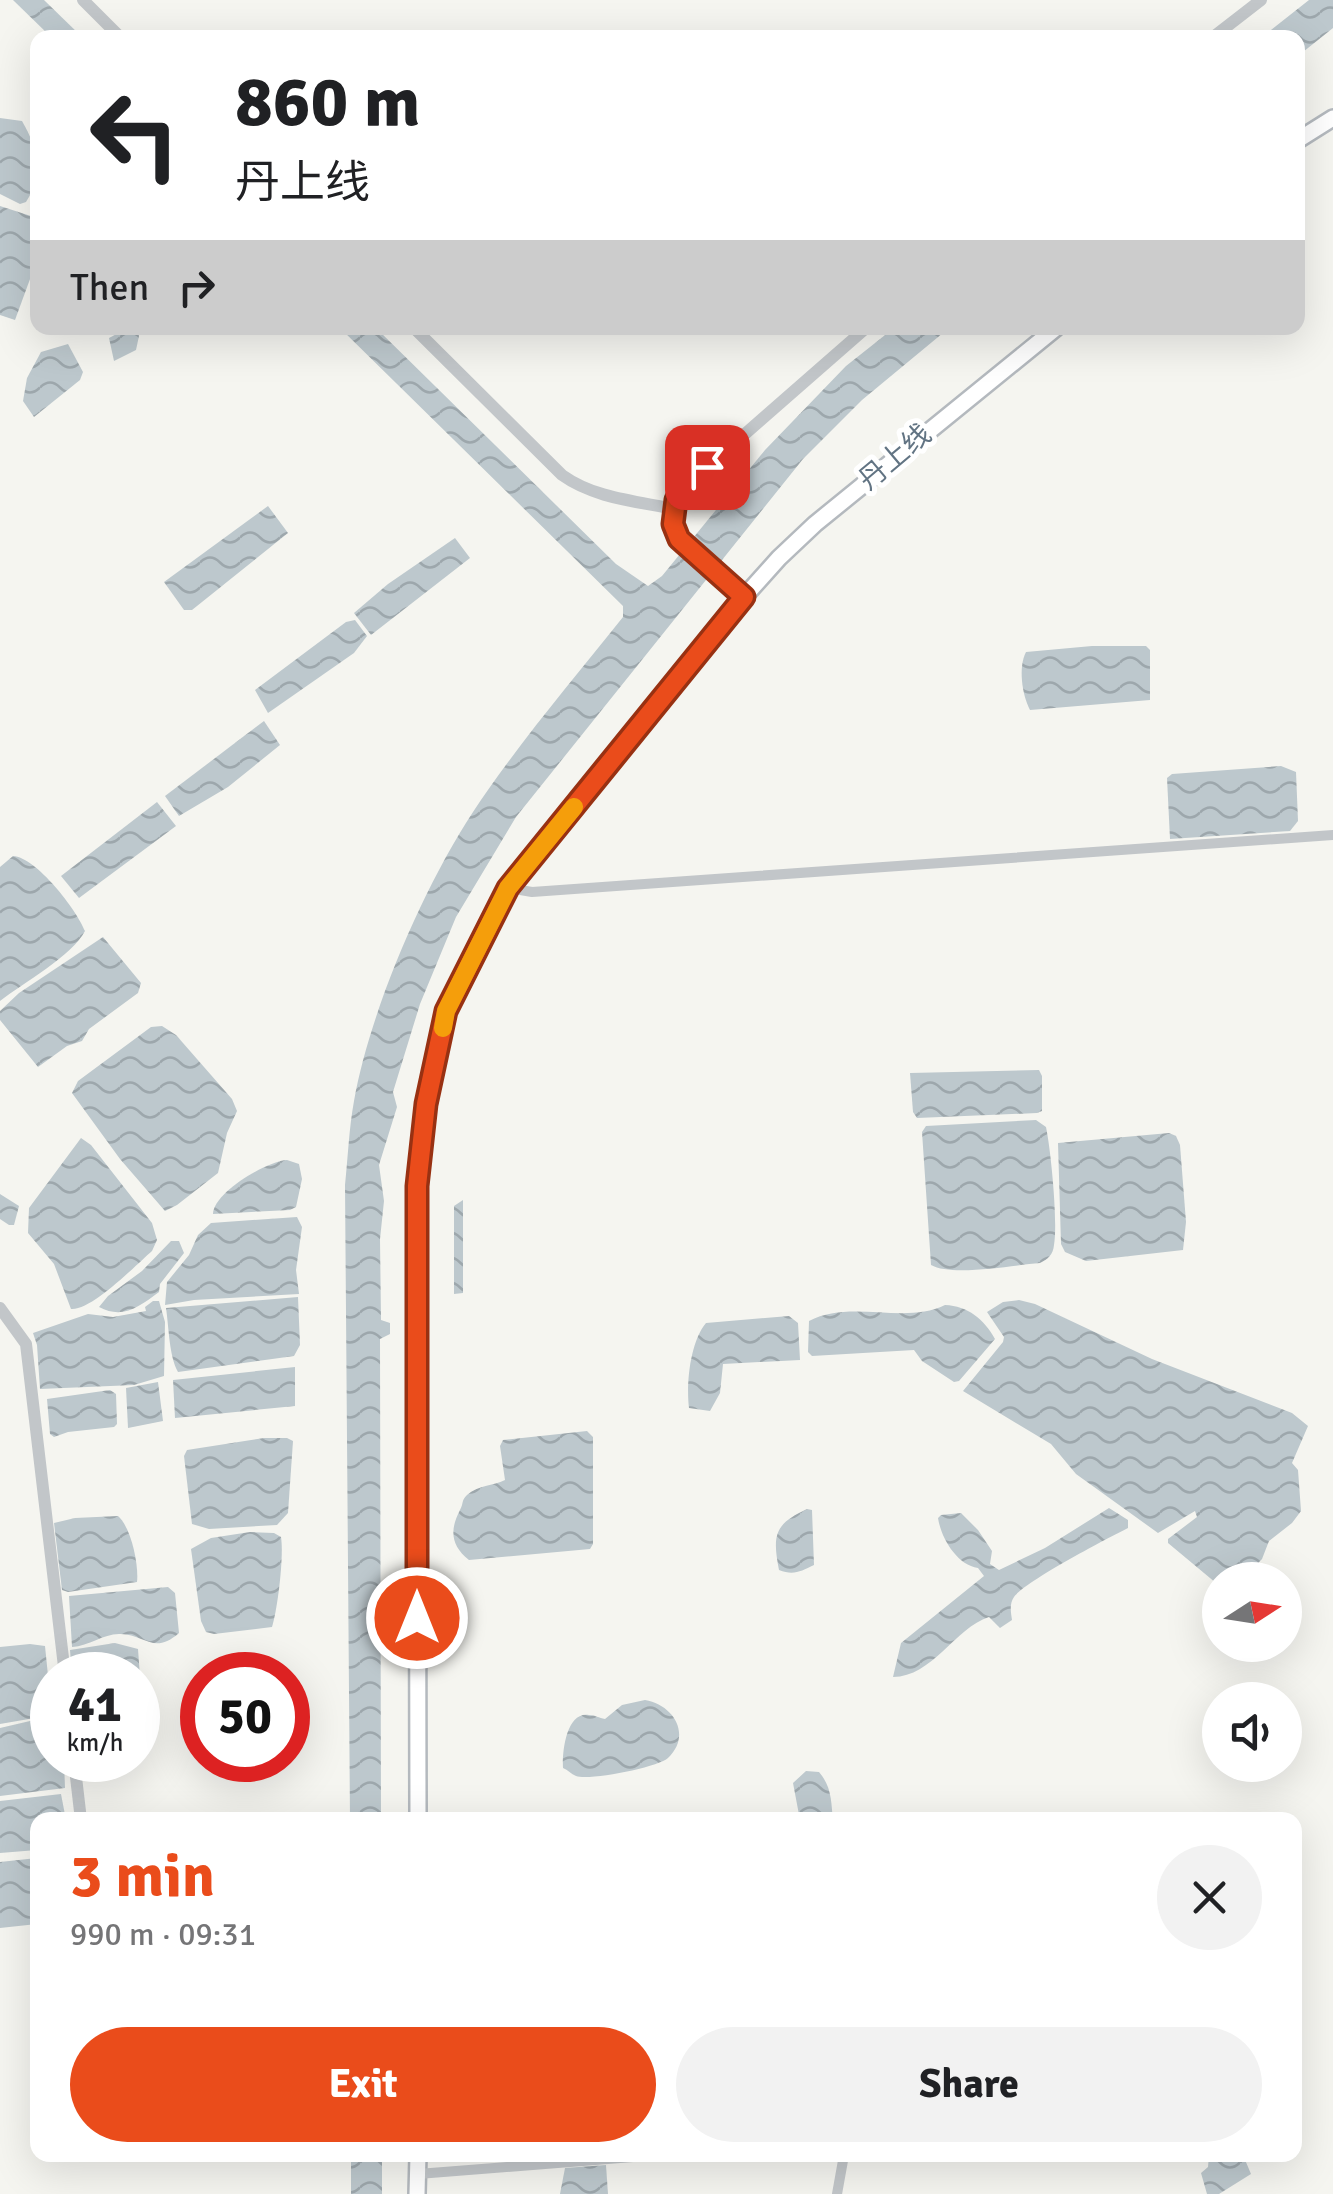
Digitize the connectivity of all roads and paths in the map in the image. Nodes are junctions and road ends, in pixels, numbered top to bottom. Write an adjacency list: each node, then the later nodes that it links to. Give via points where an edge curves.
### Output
1 (83, 0): 3 (street)
2 (1261, 0): 4 (street)
3 (113, 30)
4 (1222, 30)
5 (1333, 118): 6 (main road)
6 (1305, 136)
7 (421, 335): 10 (street, via 579,488)
8 (858, 335): 10 (street, via 681,490)
9 (1047, 335): 11 (main road, 丹上线, via 815,524)
10 (674, 509): 11 (street, via 682,542)
11 (744, 597): 13 (main road, 丹上线)
12 (1333, 835): 13 (street, via 532,892)
13 (508, 888): 18 (main road, 丹上线, via 446,1011 420,1146)
14 (0, 1308): 15 (street, via 26,1344)
15 (62, 1652)
16 (77, 1782): 17 (street)
17 (80, 1812)
18 (418, 1812)
19 (418, 2162): 22 (main road)
20 (570, 2162): 22 (street)
21 (843, 2162): 24 (street)
22 (418, 2174): 23 (main road)
23 (418, 2194)
24 (837, 2194)

